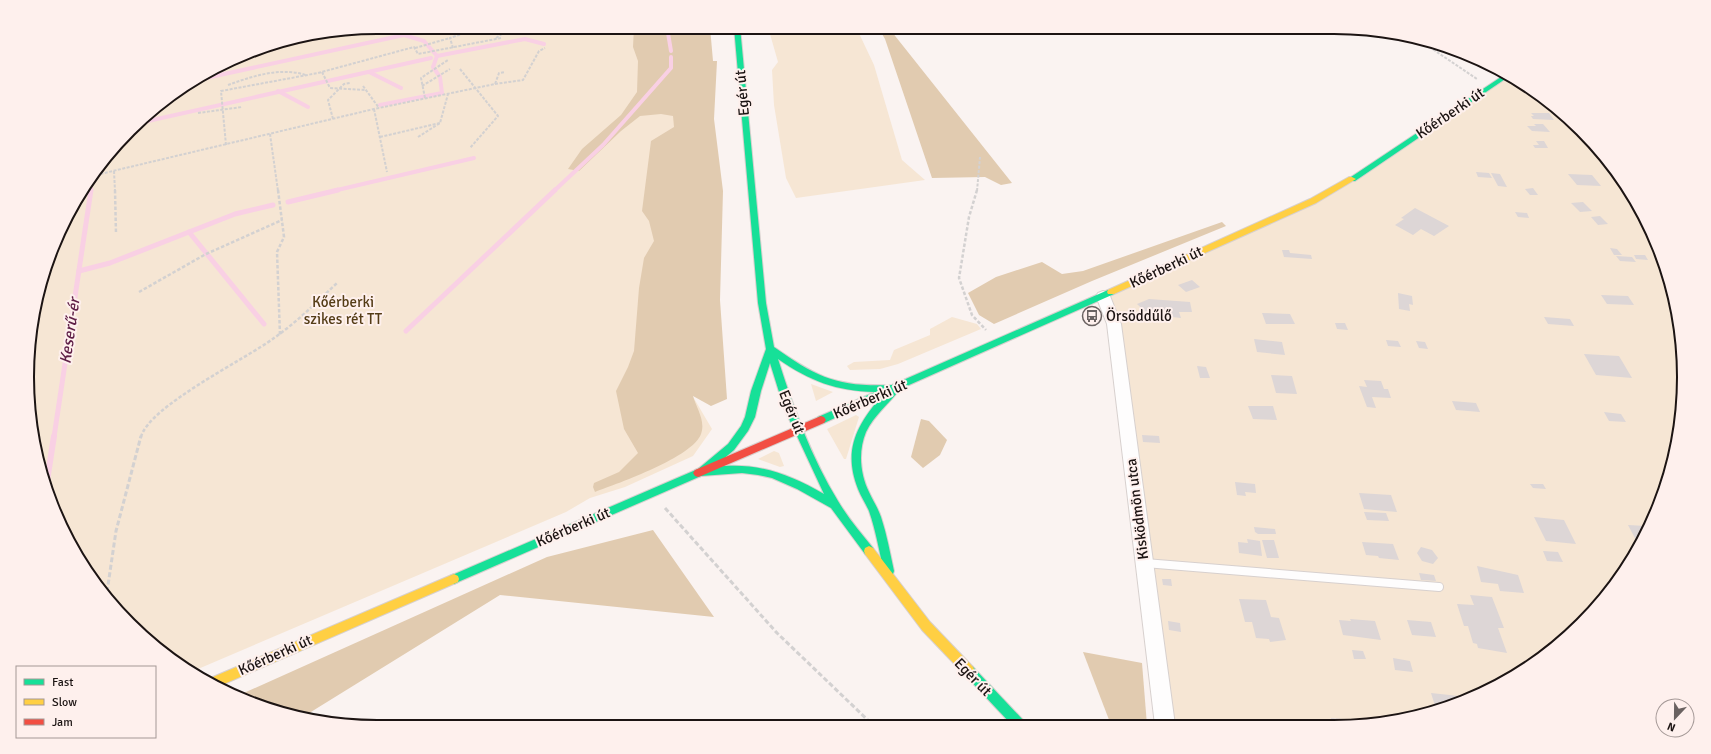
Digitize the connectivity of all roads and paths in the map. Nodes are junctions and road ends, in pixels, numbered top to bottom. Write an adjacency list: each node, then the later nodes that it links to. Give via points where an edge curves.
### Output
1 (461, 34): 4 (path)
2 (502, 34): 6 (path)
3 (738, 34): 54 (main road, Egér út, via 760,288)
4 (450, 38): 7 (path); 8 (path)
5 (501, 38): 6 (path)
6 (494, 39): 8 (path)
7 (415, 48): 8 (path, via 418,54); 14 (path)
8 (453, 48)
9 (545, 48): 19 (path, via 539,51 523,80)
10 (1432, 48): 21 (path, via 1479,80)
11 (448, 60): 23 (path, via 421,78)
12 (460, 69): 25 (path)
13 (450, 70): 23 (path)
14 (322, 72): 16 (path); 24 (path, via 330,88)
15 (505, 72): 19 (path, via 499,73)
16 (306, 75): 20 (path, via 300,72 260,73); 31 (path, via 221,91)
17 (1503, 78): 49 (main road, Kőérberki út, via 1350,180 1313,201)
18 (350, 83): 24 (path)
19 (495, 84): 25 (path)
20 (228, 85)
21 (1473, 85)
22 (363, 86): 26 (path)
23 (422, 86): 28 (path)
24 (340, 88): 26 (path); 34 (path, via 328,100)
25 (478, 89): 27 (path); 40 (path, via 498,116)
26 (365, 90): 30 (path)
27 (448, 94): 28 (path); 35 (path)
28 (425, 98): 30 (path)
29 (242, 106): 31 (path)
30 (379, 108): 32 (path)
31 (222, 109): 33 (path); 39 (path)
32 (374, 110): 34 (path); 37 (path)
33 (198, 113)
34 (333, 119): 36 (path)
35 (440, 123): 37 (path); 38 (path)
36 (270, 134): 39 (path); 45 (path)
37 (380, 137): 43 (path)
38 (418, 137)
39 (226, 145): 42 (path)
40 (470, 148)
41 (980, 157): 50 (path, via 976,197 969,217 959,278 972,315)
42 (114, 171): 44 (path); 46 (path)
43 (387, 172)
44 (101, 174)
45 (282, 220): 48 (path, via 206,254); 52 (path, via 284,237 277,252)
46 (116, 234)
47 (338, 282): 52 (path)
48 (139, 292)
49 (1103, 296): 53 (main road, Kőérberki út); 60 (street, Kisködmön utca, via 1114,324)
50 (987, 331): 51 (path); 53 (path)
51 (980, 334)
52 (280, 335): 63 (path, via 170,404 142,433 116,531)
53 (998, 342): 55 (main road, Kőérberki út)
54 (770, 349): 55 (main road, via 805,372 840,387 864,390); 56 (main road, Egér út, via 789,408); 57 (main road, via 745,428 731,447)
55 (896, 388): 56 (main road, Kőérberki út); 61 (main road, via 865,422 856,442 855,464 861,485 872,506)
56 (799, 429): 57 (main road, Kőérberki út); 59 (main road, Egér út)
57 (701, 472): 58 (main road, Kőérberki út); 59 (main road, via 737,467 761,468 796,482)
58 (652, 493): 64 (main road, Kőérberki út); 65 (path, via 777,633)
59 (836, 505): 61 (main road, Egér út)
60 (1143, 563): 62 (lane); 67 (street, Kisködmön utca)
61 (892, 582): 66 (main road, Egér út, via 931,632)
62 (1439, 587)
63 (107, 589)
64 (217, 681)
65 (868, 720)
66 (1015, 720)
67 (1164, 720)

